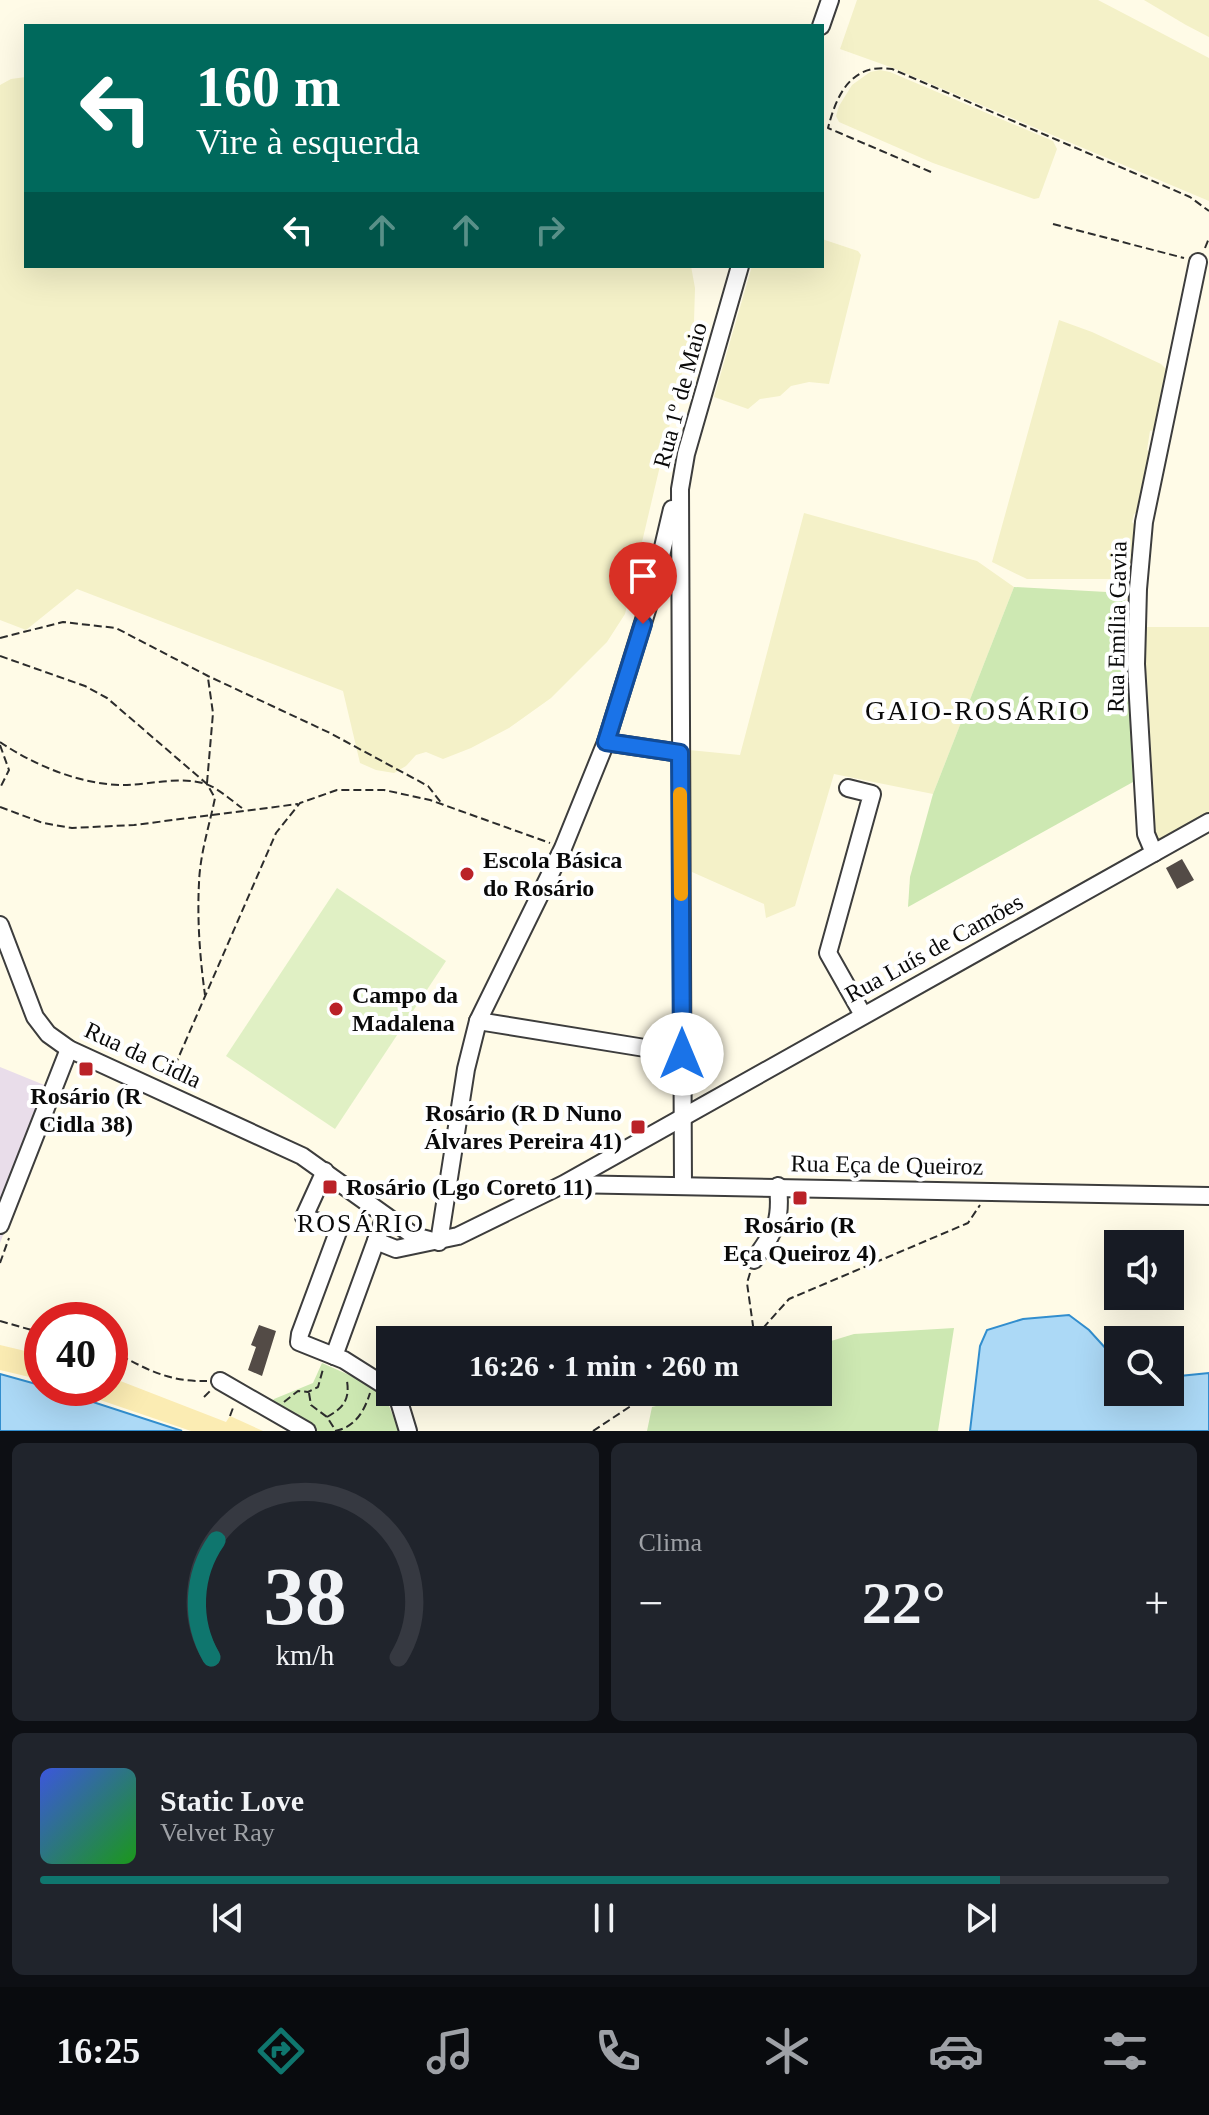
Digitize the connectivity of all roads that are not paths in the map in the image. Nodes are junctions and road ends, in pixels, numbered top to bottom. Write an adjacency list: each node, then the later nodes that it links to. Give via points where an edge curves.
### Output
1 (830, 0): 2 (street)
2 (822, 24)
3 (1198, 262): 12 (street, Rua Emília Gavia, via 1144,522 1138,589 1136,664 1146,834)
4 (739, 268): 5 (street, Rua 1º de Maio)
5 (686, 454): 6 (street); 7 (street, Rua 1º de Maio, via 679,509)
6 (654, 587): 7 (street); 8 (street)
7 (679, 588): 9 (street, Rua 1º de Maio)
8 (606, 742): 9 (street); 15 (street, via 563,848)
9 (680, 753): 17 (street, Rua 1º de Maio)
10 (848, 788): 14 (street, via 872,794 828,953)
11 (1209, 822): 12 (street, Rua Luís de Camões)
12 (1154, 853): 14 (street, Rua Luís de Camões)
13 (0, 925): 16 (street, Rua da Cidla, via 35,1017)
14 (863, 1015): 18 (street, Rua Luís de Camões)
15 (478, 1021): 17 (street); 27 (street)
16 (69, 1049): 19 (street, Rua da Cidla); 25 (street)
17 (682, 1054): 18 (street, Rua 1º de Maio)
18 (683, 1115): 20 (street, Rua Luís de Camões); 21 (street, Rua 1º de Maio)
19 (325, 1171): 24 (street, Rua da Cidla); 29 (street, via 304,1217 339,1229 299,1342)
20 (564, 1184): 21 (street, Rua Eça de Queiroz); 27 (street, Rua Luís de Camões)
21 (683, 1186): 22 (street, Rua Eça de Queiroz)
22 (778, 1186): 23 (street, Rua Eça de Queiroz); 28 (street, via 781,1211 776,1228)
23 (1209, 1196)
24 (385, 1216): 26 (street); 27 (street, Rua da Cidla, via 414,1236)
25 (0, 1225)
26 (376, 1241): 27 (street, Rua Luís de Camões, via 396,1249); 29 (street)
27 (439, 1242)
28 (754, 1260)
29 (339, 1358): 30 (street)
30 (376, 1378)
31 (220, 1381): 33 (street)
32 (400, 1406): 34 (street)
33 (307, 1431)
34 (408, 1431)

